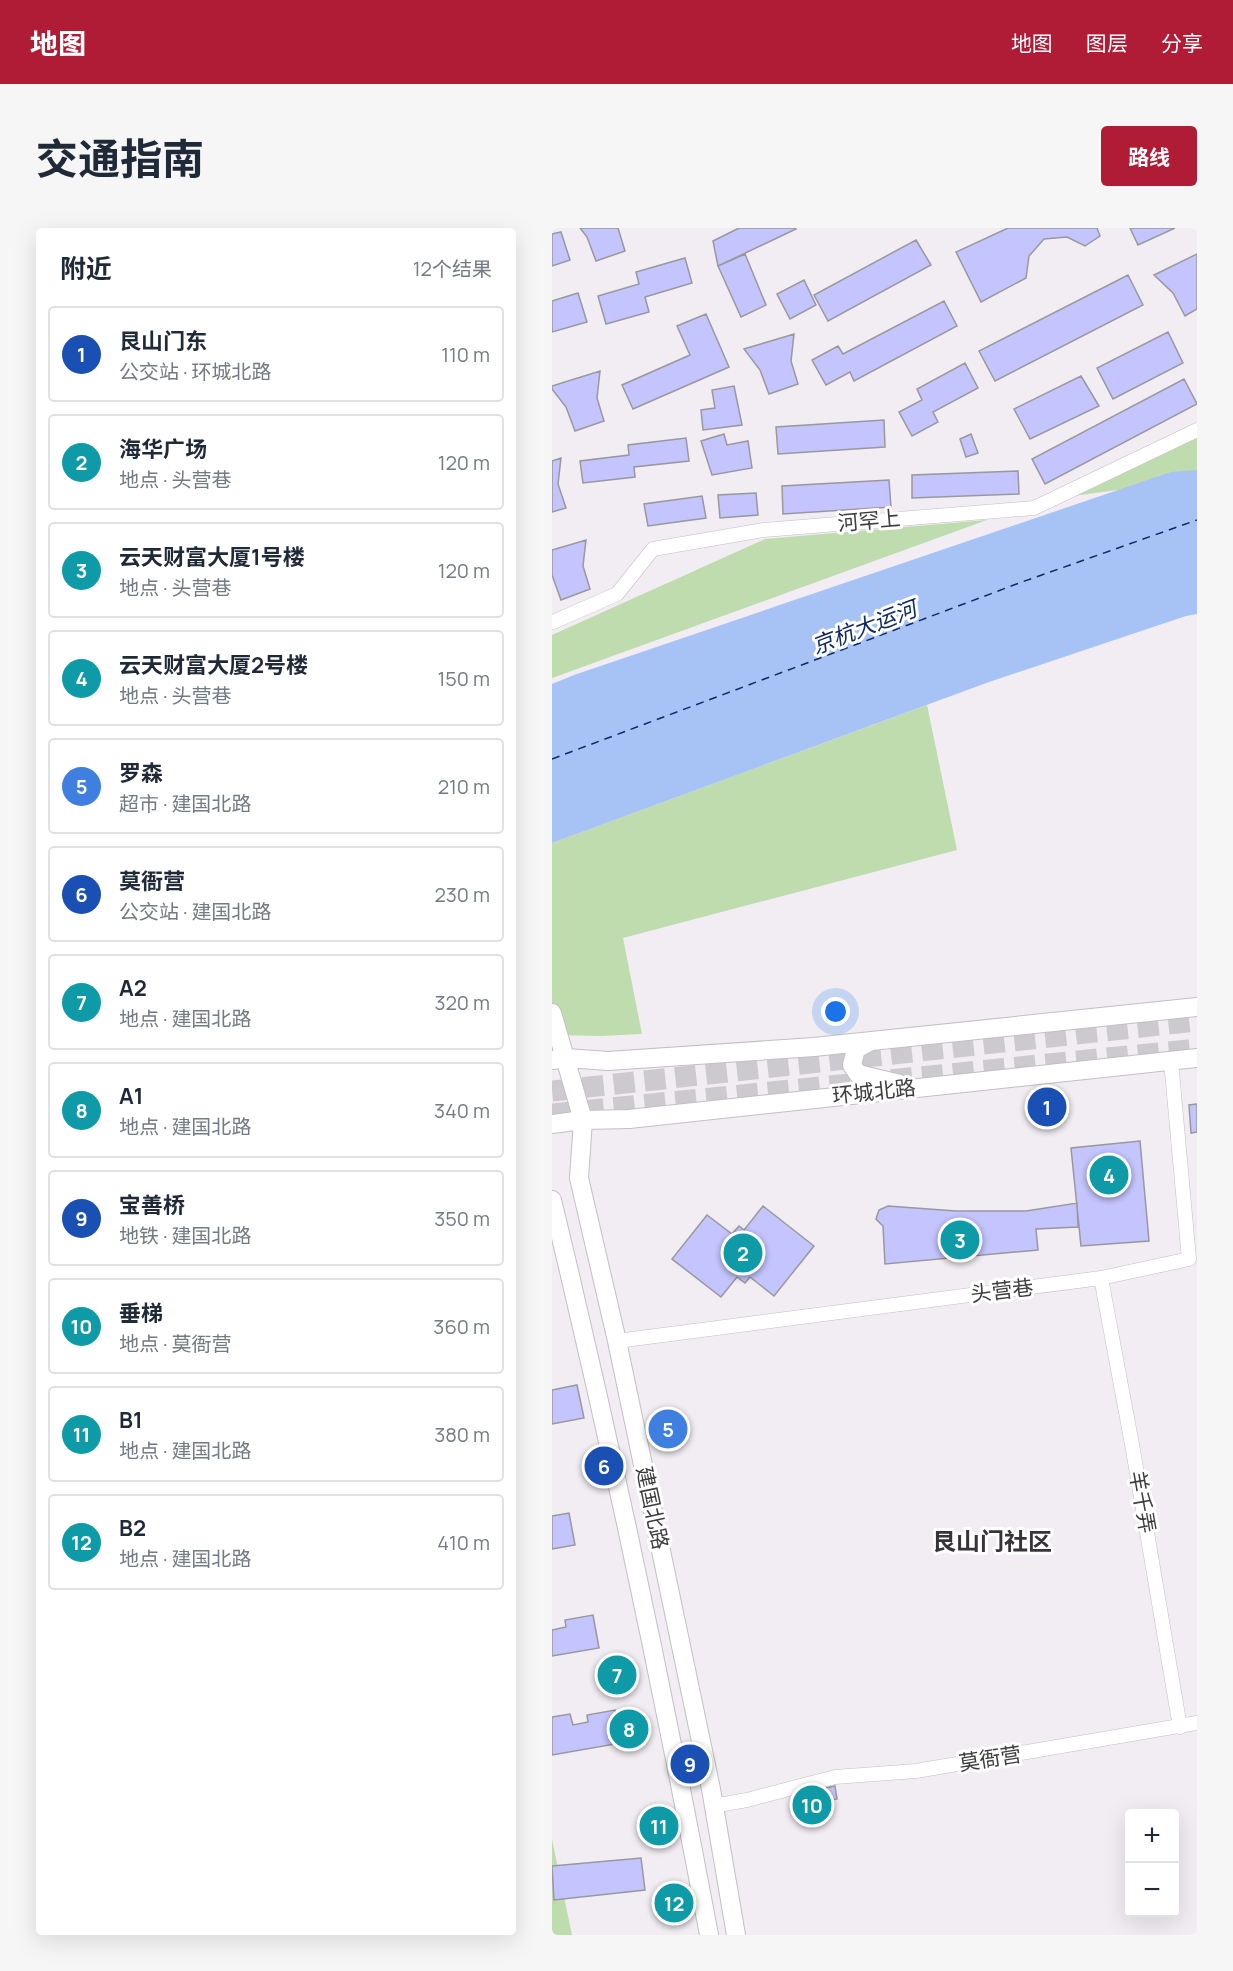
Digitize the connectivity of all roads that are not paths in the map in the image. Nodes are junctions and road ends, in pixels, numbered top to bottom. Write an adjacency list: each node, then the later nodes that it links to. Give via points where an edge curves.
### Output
1 (1197, 430): 2 (street, 河罕上, via 1034,508 764,530 653,549 617,594)
2 (553, 622)
3 (1197, 1007): 5 (main road)
4 (552, 1013): 7 (main road, 建国北路)
5 (871, 1041): 7 (main road, via 608,1061); 9 (main road, via 856,1049 852,1065 858,1074)
6 (1197, 1058): 8 (main road, 环城北路)
7 (559, 1059): 10 (main road, 建国北路)
8 (1171, 1061): 9 (main road, 环城北路); 13 (street, 头营巷)
9 (916, 1087): 10 (main road, 环城北路, via 629,1119)
10 (583, 1120): 11 (main road, 环城北路); 15 (main road, 建国北路, via 579,1178)
11 (552, 1124)
12 (552, 1200): 19 (main road, 建国北路, via 589,1352)
13 (1193, 1258): 14 (street, 头营巷)
14 (1101, 1278): 15 (street, 头营巷); 17 (street, 羊千弄)
15 (617, 1341): 18 (main road, 建国北路)
16 (1197, 1723): 17 (street, 莫衙营)
17 (1180, 1727): 18 (street, 莫衙营, via 916,1771 835,1777)
18 (713, 1806): 20 (main road, 建国北路)
19 (709, 1935)
20 (736, 1935)

